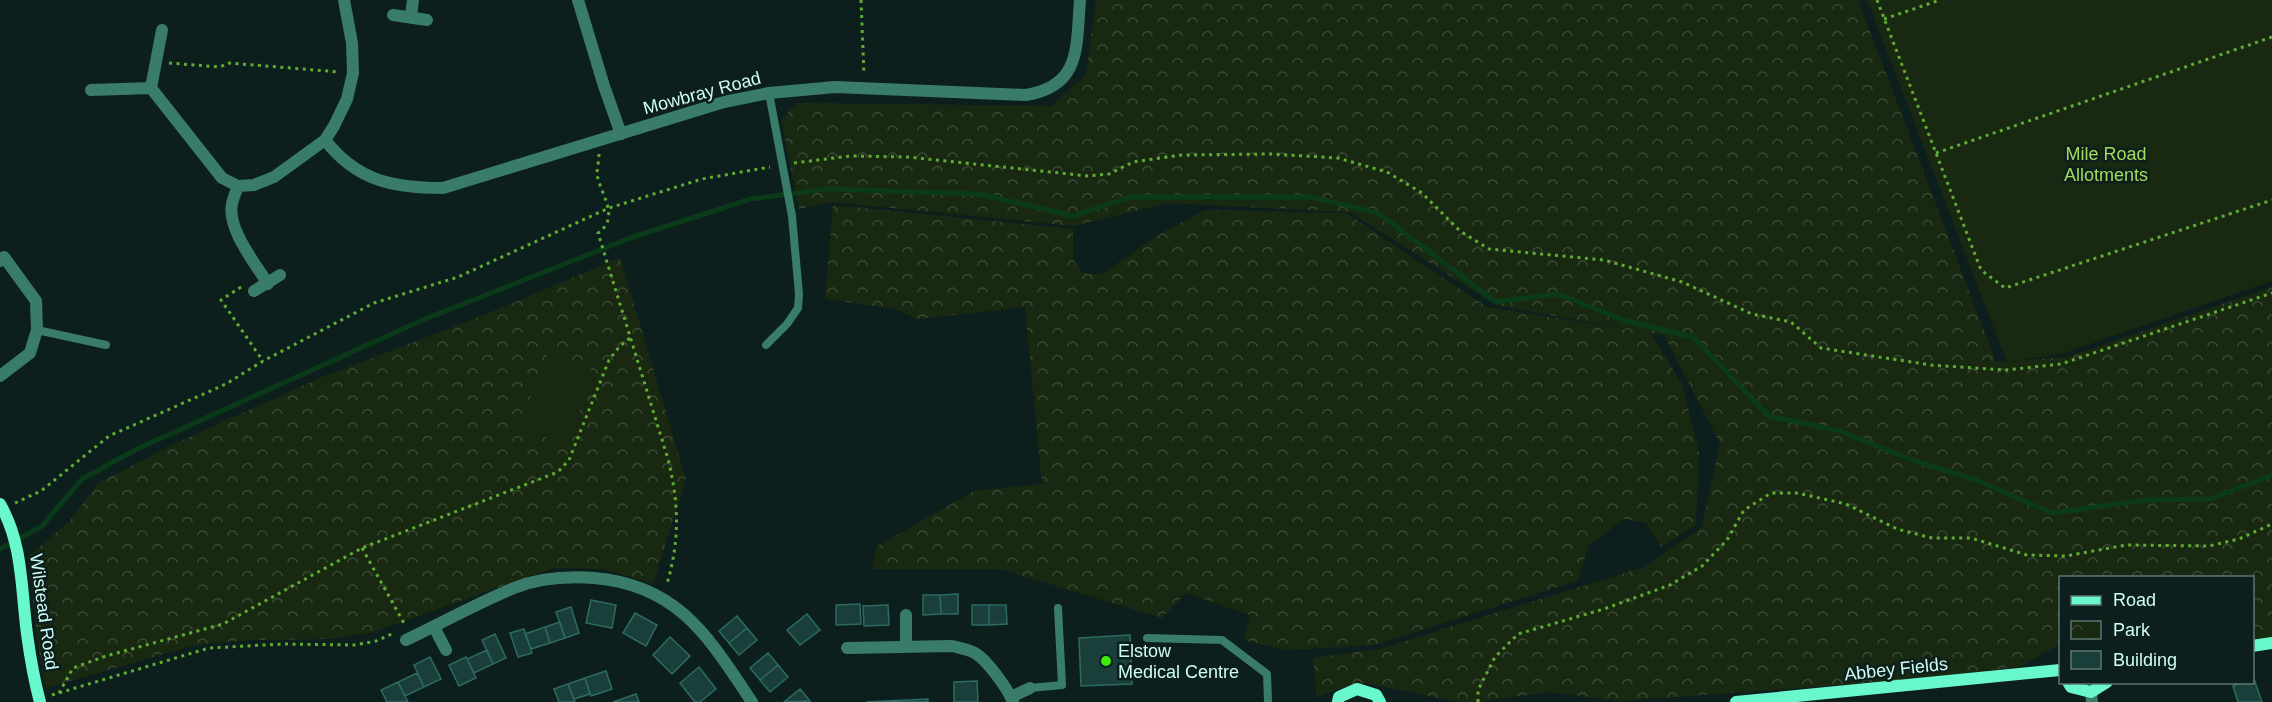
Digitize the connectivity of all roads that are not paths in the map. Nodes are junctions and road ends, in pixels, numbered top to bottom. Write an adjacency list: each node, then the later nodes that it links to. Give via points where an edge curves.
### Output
1 (344, 0): 13 (street, via 353,73 347,99)
2 (413, 0): 6 (street)
3 (578, 0): 12 (street)
4 (1080, 0): 11 (street, Mowbray Road, via 1070,71 1043,92 1026,95 836,87)
5 (393, 15): 6 (street)
6 (411, 16): 7 (street)
7 (427, 20)
8 (162, 30): 9 (street)
9 (151, 88): 10 (street); 14 (street, via 222,178)
10 (91, 90)
11 (769, 93): 12 (street, Mowbray Road, via 724,102); 21 (lane, via 792,216 799,294 798,308)
12 (621, 134): 13 (street, Mowbray Road, via 442,188 408,188 373,178 345,163)
13 (325, 140): 14 (street, via 274,177)
14 (238, 186): 17 (street, via 231,217)
15 (1, 257): 19 (street, via 36,301)
16 (280, 275): 17 (street)
17 (268, 284): 18 (street)
18 (254, 291)
19 (38, 330): 20 (lane); 22 (street, via 30,353)
20 (106, 345)
21 (766, 345)
22 (0, 376)
23 (2, 506): 39 (street, Wilstead Road, via 13,528 20,562 27,635)
24 (1058, 608): 37 (lane, via 1062,685)
25 (906, 615): 31 (street)
26 (434, 627): 27 (street); 33 (street); 41 (street, via 515,588 544,580 576,577 629,584 663,598 687,616 713,643)
27 (403, 633)
28 (1148, 638): 42 (lane, via 1222,640 1267,674)
29 (2272, 643): 30 (street)
30 (2254, 646)
31 (906, 647): 32 (street); 40 (street, via 952,646 976,654)
32 (847, 648)
33 (446, 650)
34 (2059, 669): 45 (street, Abbey Fields)
35 (2069, 684): 38 (street)
36 (2105, 684): 38 (street)
37 (1030, 688): 40 (street)
38 (2091, 697)
39 (39, 700)
40 (1012, 700)
41 (752, 702)
42 (1268, 702)
43 (1338, 702): 44 (street, via 1339,697 1357,689 1376,695)
44 (1380, 702)
45 (1736, 702)

